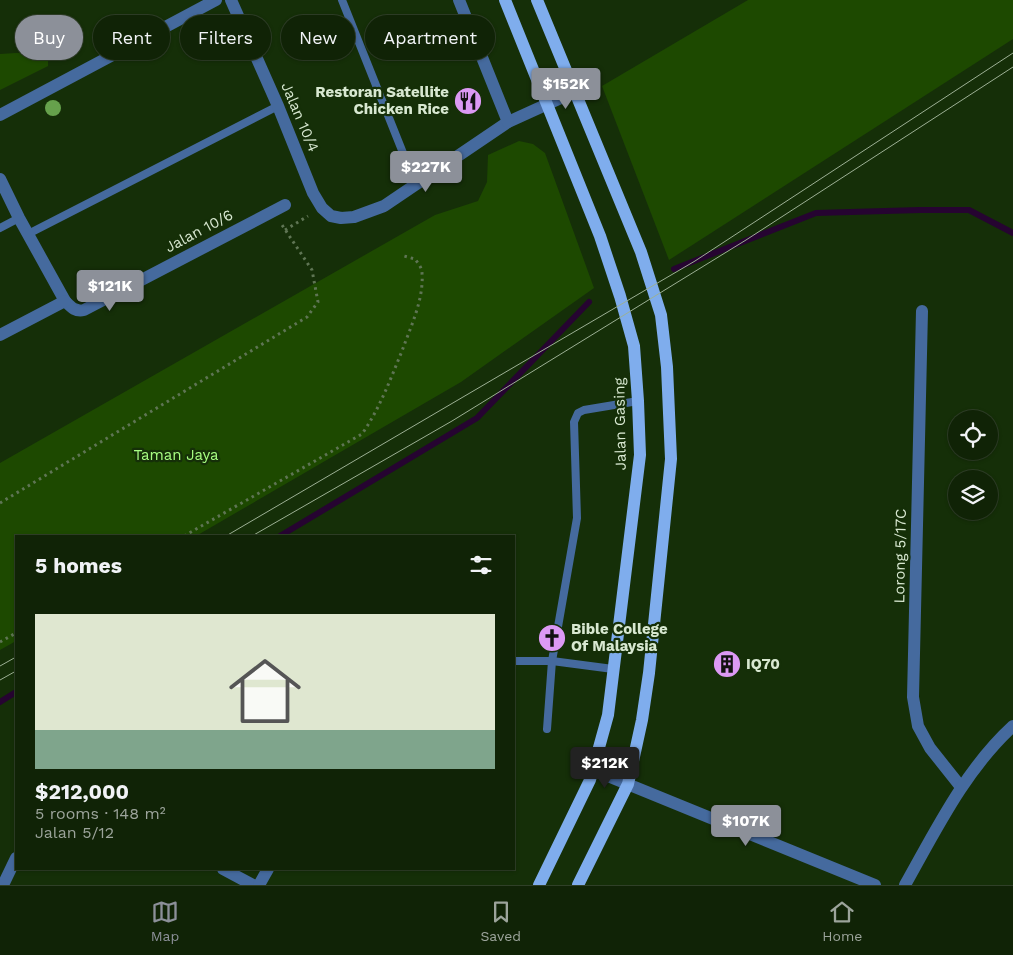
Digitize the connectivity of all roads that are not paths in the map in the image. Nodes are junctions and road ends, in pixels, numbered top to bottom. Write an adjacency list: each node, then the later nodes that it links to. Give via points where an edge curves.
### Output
1 (231, 0): 9 (street, Jalan 10/4)
2 (342, 0): 13 (lane)
3 (459, 0): 11 (street)
4 (505, 0): 8 (main road, Jalan Gasing)
5 (537, 0): 7 (main road)
6 (212, 1): 10 (street)
7 (574, 92): 8 (street); 28 (main road, via 644,261 661,315 668,367 672,459 649,673)
8 (547, 103): 11 (street); 21 (main road, Jalan Gasing, via 600,236 620,296 634,346)
9 (278, 106): 13 (street, Jalan 10/4, via 313,193 331,216 354,217 384,206); 17 (lane)
10 (0, 115)
11 (508, 122): 13 (street)
12 (0, 179): 15 (street)
13 (415, 183)
14 (285, 204): 18 (street, Jalan 10/6, via 84,310 75,310)
15 (19, 218): 16 (lane); 17 (street)
16 (0, 228)
17 (28, 234): 18 (street)
18 (65, 301): 20 (street)
19 (922, 311): 29 (street, Lorong 5/17C, via 913,697 918,726 930,748)
20 (0, 335)
21 (638, 401): 23 (lane, via 584,410 575,417 577,518); 24 (main road, Jalan Gasing, via 640,455)
22 (515, 661): 23 (lane)
23 (552, 661): 24 (lane); 26 (lane)
24 (613, 669): 27 (main road, Jalan Gasing, via 608,715)
25 (1013, 726): 29 (street)
26 (547, 729)
27 (594, 770): 28 (street); 36 (main road, Jalan Gasing)
28 (628, 784): 37 (main road); 38 (street)
29 (961, 787): 39 (street)
30 (15, 860): 33 (street)
31 (225, 870): 34 (street)
32 (267, 870): 35 (street)
33 (3, 885)
34 (253, 885)
35 (259, 885)
36 (539, 885)
37 (578, 885)
38 (874, 885)
39 (905, 885)

